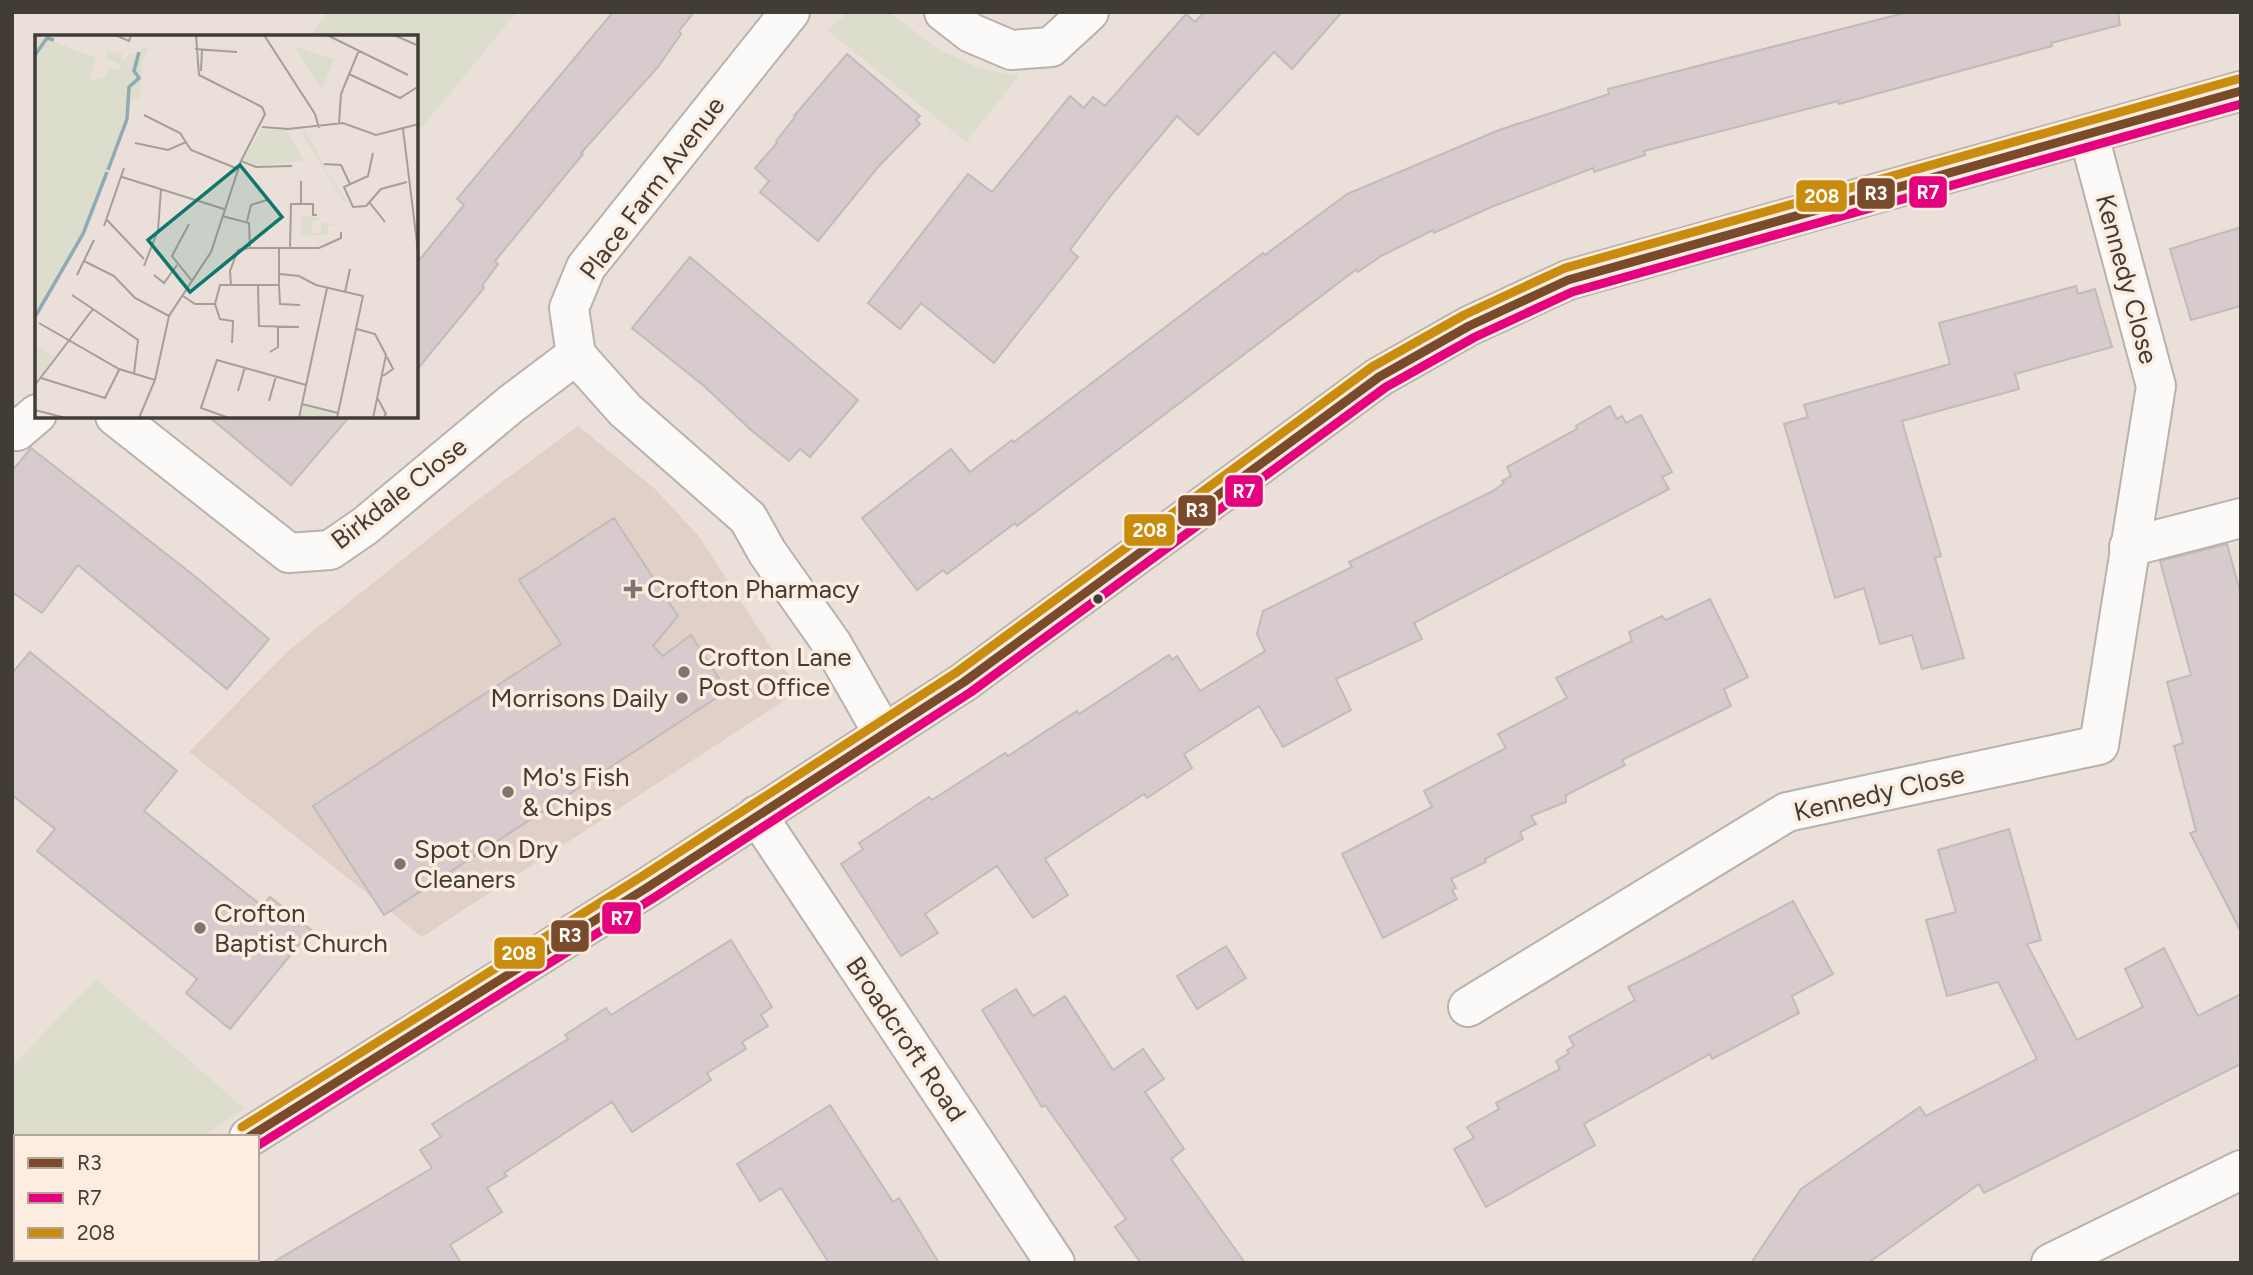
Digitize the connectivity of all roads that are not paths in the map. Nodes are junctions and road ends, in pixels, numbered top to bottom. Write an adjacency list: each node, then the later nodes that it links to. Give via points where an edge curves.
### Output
1 (790, 12): 6 (street, Place Farm Avenue, via 586,267 569,308)
2 (944, 12): 3 (street, via 971,33 1011,50 1051,47)
3 (1089, 12)
4 (2241, 91): 5 (street)
5 (2089, 136): 9 (street, Kennedy Close, via 2156,386); 10 (street, via 1568,280 1469,326 1379,377 964,682)
6 (576, 355): 7 (street, Birkdale Close, via 330,550 289,553); 10 (street, via 625,410 748,518 832,644)
7 (118, 418)
8 (2241, 518): 9 (street)
9 (2129, 547): 12 (street, Kennedy Close, via 2099,745 1787,812)
10 (883, 733): 11 (street)
11 (757, 815): 13 (street); 15 (street, Broadcroft Road)
12 (1468, 1007)
13 (252, 1135)
14 (2241, 1170): 16 (street)
15 (1055, 1263)
16 (2051, 1263)

